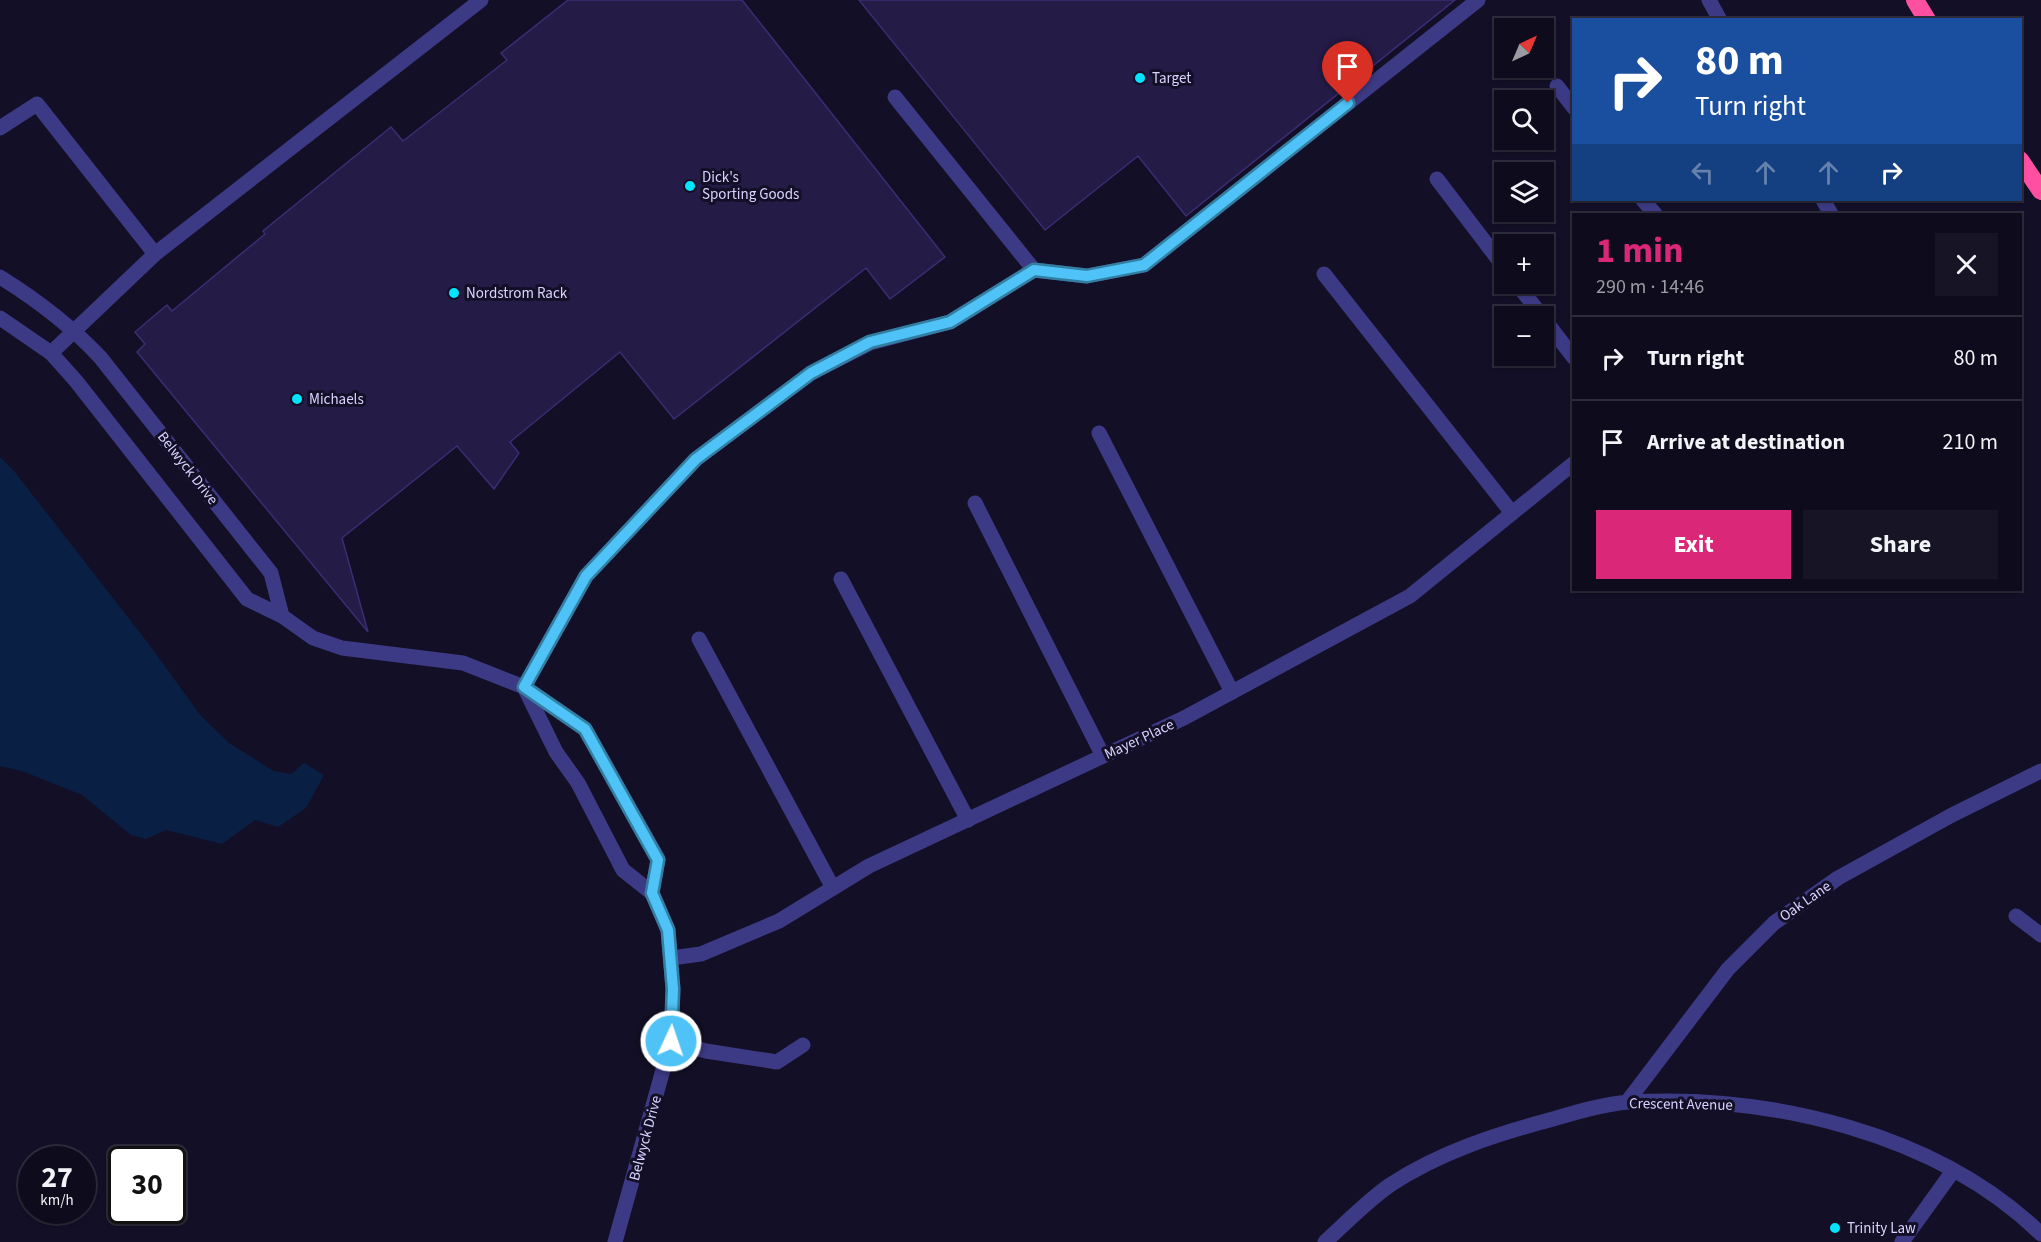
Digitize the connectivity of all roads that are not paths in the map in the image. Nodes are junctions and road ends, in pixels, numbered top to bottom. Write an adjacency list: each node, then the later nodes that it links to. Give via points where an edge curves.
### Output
1 (481, 0): 17 (street)
2 (1478, 0): 19 (street, via 1144,265 1087,276)
3 (1709, 0): 5 (street)
4 (1915, 0): 6 (highway)
5 (1719, 18)
6 (1927, 18)
7 (1557, 86): 9 (street)
8 (895, 97): 19 (street)
9 (1572, 105)
10 (0, 128): 17 (street, via 37,104)
11 (2024, 166): 13 (highway); 14 (highway)
12 (1437, 179): 18 (street)
13 (2041, 184)
14 (2041, 191)
15 (1644, 201): 16 (street)
16 (1654, 213)
17 (155, 254): 25 (street)
18 (1494, 254)
19 (1034, 270): 36 (street, via 950,322 870,342 811,373 696,459 586,576)
20 (1324, 274): 32 (street)
21 (0, 277): 25 (street, Belwyck Drive)
22 (1525, 294): 23 (street)
23 (1534, 306)
24 (0, 318): 27 (street)
25 (75, 330): 27 (street); 34 (street, Belwyck Drive, via 271,573)
26 (1554, 332): 28 (street)
27 (51, 353): 34 (street, via 247,598)
28 (1572, 355)
29 (1099, 433): 37 (street)
30 (1572, 465): 32 (street, Mayer Place)
31 (975, 503): 38 (street)
32 (1512, 513): 37 (street, Mayer Place, via 1410,596)
33 (841, 579): 40 (street)
34 (282, 616): 36 (street, via 313,638 342,648 463,663)
35 (699, 639): 41 (street)
36 (524, 687): 42 (street, Belwyck Drive, via 623,870); 42 (street, via 585,729 595,745 658,860)
37 (1232, 692): 38 (street, Mayer Place)
38 (1103, 756): 40 (street, Mayer Place)
39 (2041, 771): 48 (street, Oak Lane, via 1952,814 1838,878 1774,923 1728,969)
40 (968, 820): 41 (street, Mayer Place, via 869,866)
41 (833, 888): 45 (street, Mayer Place, via 779,921 701,954)
42 (652, 893): 45 (street, Belwyck Drive, via 668,930)
43 (2016, 916): 44 (street)
44 (2041, 935)
45 (671, 958): 46 (street, Belwyck Drive)
46 (671, 1041): 47 (street, via 706,1051 777,1062); 51 (street, Belwyck Drive)
47 (803, 1045)
48 (1627, 1102): 49 (street, Crescent Avenue, via 1761,1107 1826,1120 1896,1143); 52 (street, Crescent Avenue, via 1493,1135 1445,1156 1390,1186)
49 (1953, 1171): 50 (street, Crescent Avenue, via 2022,1215); 53 (street)
50 (2041, 1234)
51 (615, 1242)
52 (1325, 1242)
53 (1902, 1242)

